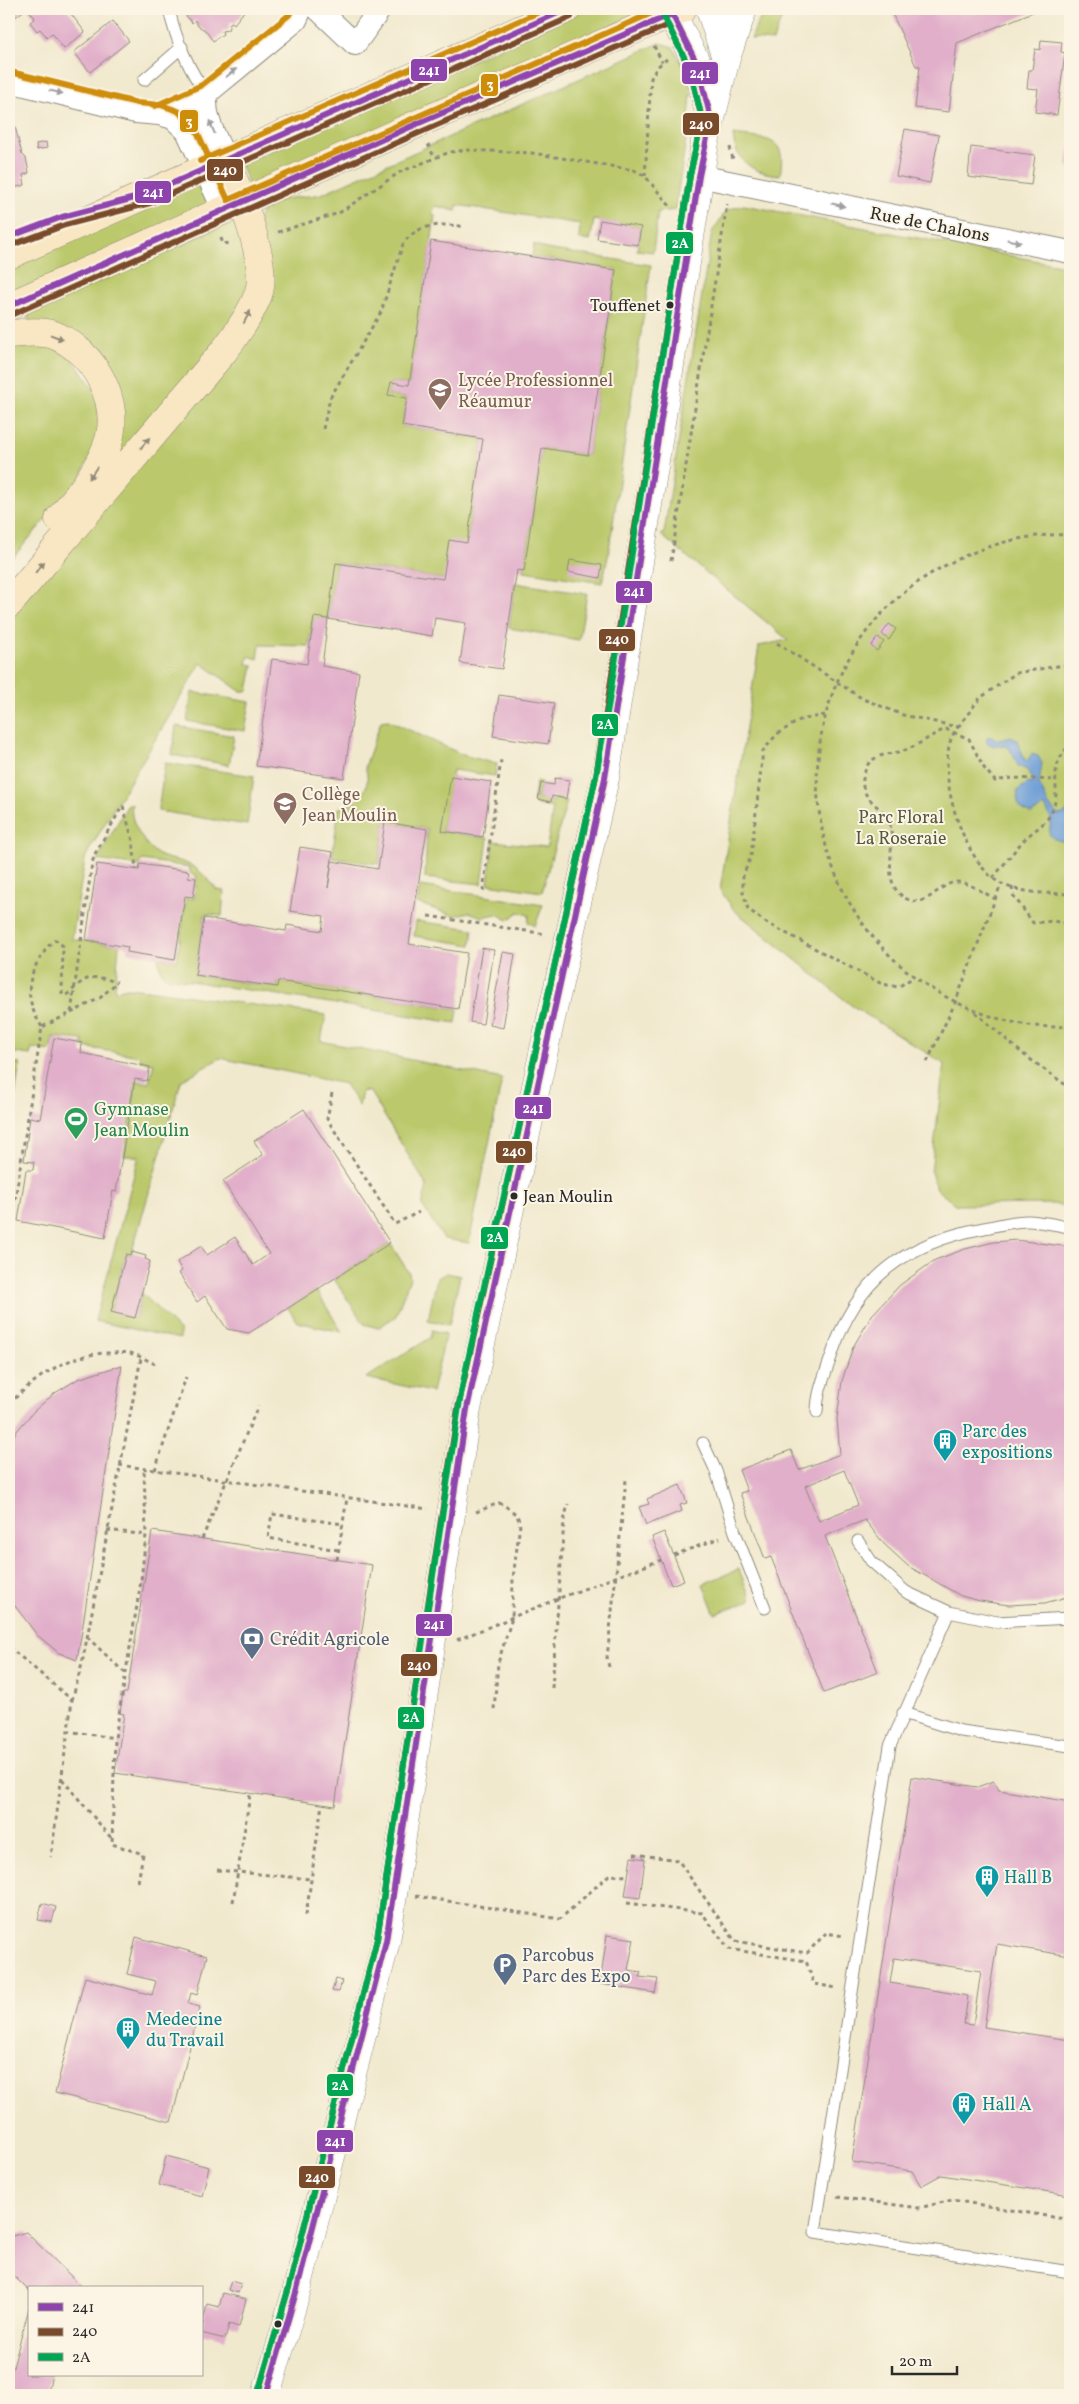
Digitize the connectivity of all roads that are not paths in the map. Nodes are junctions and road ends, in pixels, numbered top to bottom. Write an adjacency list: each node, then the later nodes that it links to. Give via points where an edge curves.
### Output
1 (169, 9): 9 (lane)
2 (301, 9): 13 (street, one-way to 2, via 296,20)
3 (318, 9): 4 (street, via 355,44)
4 (380, 9)
5 (566, 9): 16 (main road)
6 (710, 9): 10 (street)
7 (743, 9): 10 (street)
8 (676, 10): 15 (street); 19 (main road)
9 (182, 47): 11 (lane); 13 (lane, via 200,86)
10 (726, 58): 15 (street)
11 (144, 80)
12 (9, 81): 14 (street, one-way to 14, via 136,112)
13 (207, 93): 14 (street); 16 (street, one-way to 13, via 205,103)
14 (159, 114): 16 (street, via 173,118)
15 (711, 119): 17 (street)
16 (214, 164): 18 (main road); 19 (main road)
17 (699, 176): 21 (street, Rue de Chalons, one-way to 21); 37 (street, via 605,778 471,1389 386,1941 297,2289)
18 (146, 195): 20 (main road, via 62,217); 22 (main road)
19 (226, 210): 23 (main road); 26 (main road, one-way to 19, via 240,329 261,285 254,240)
20 (9, 237)
21 (1070, 252)
22 (9, 255)
23 (9, 306)
24 (9, 334): 25 (main road, one-way to 25, via 52,334 71,343 92,362 104,383 111,416 108,444 95,472)
25 (9, 577)
26 (9, 604)
27 (1070, 1227): 28 (lane, via 1027,1221 954,1234 912,1250 881,1272 853,1305 835,1343 817,1399)
28 (817, 1412)
29 (703, 1443): 31 (lane)
30 (858, 1541): 32 (lane, via 871,1561 906,1592)
31 (765, 1608)
32 (949, 1612): 33 (lane, via 997,1622); 34 (lane)
33 (1070, 1618)
34 (903, 1713): 35 (lane, via 961,1731); 36 (lane, via 890,1746 815,2232)
35 (1070, 1746)
36 (1070, 2272)
37 (266, 2395)

